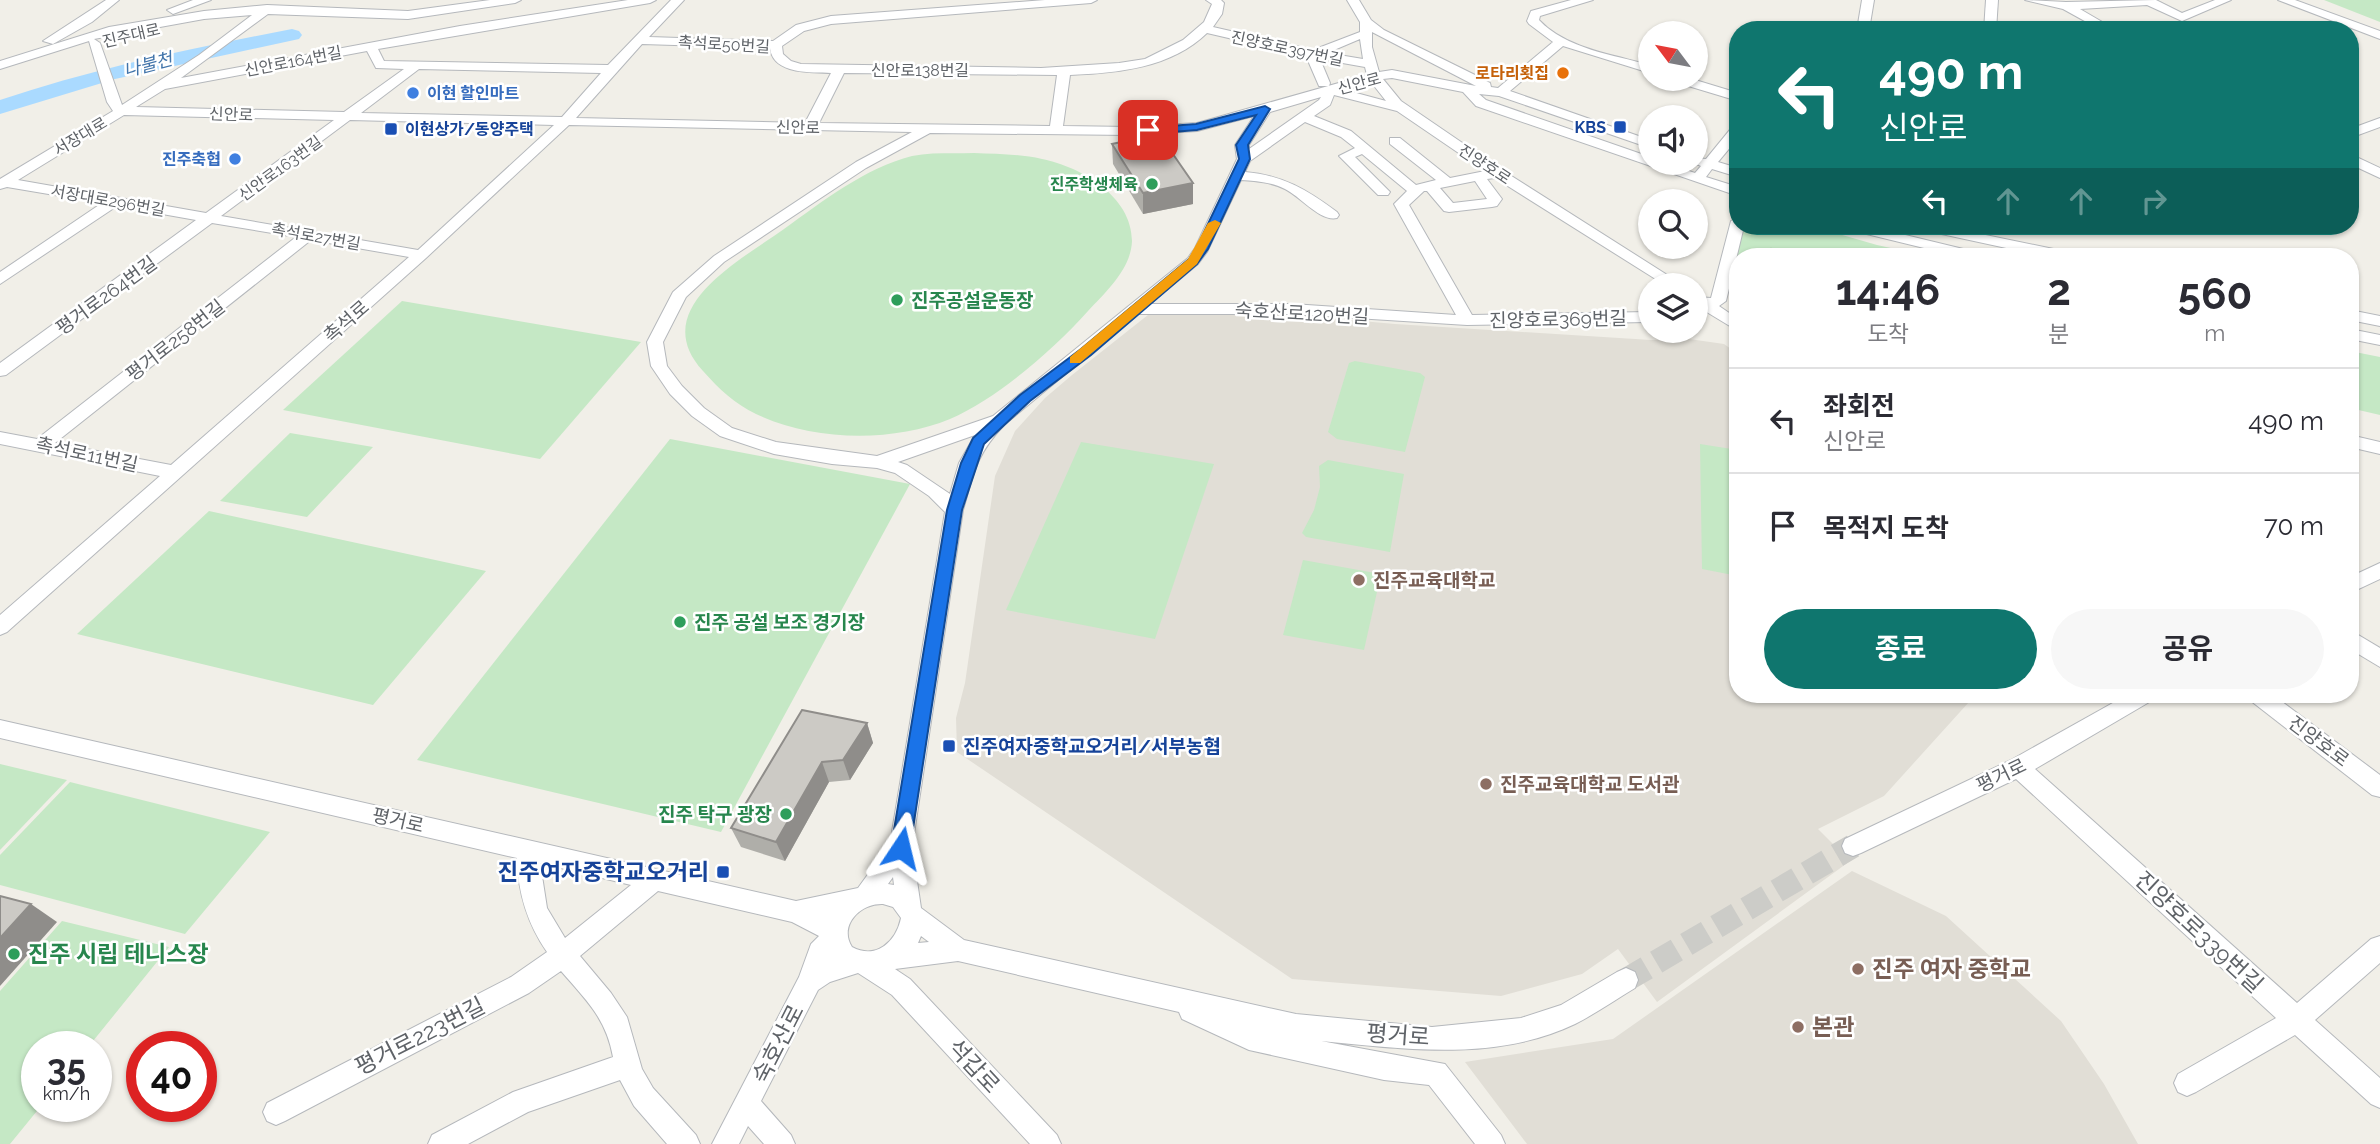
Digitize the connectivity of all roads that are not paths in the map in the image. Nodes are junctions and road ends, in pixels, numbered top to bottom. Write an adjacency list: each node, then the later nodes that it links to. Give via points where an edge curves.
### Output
1 (113, 0): 34 (street)
2 (205, 0): 25 (street)
3 (278, 0): 17 (street, 진주대로)
4 (514, 0): 17 (street, via 408,15)
5 (650, 0): 31 (street)
6 (678, 0): 28 (street, 촉석로)
7 (1091, 0): 30 (street, via 831,20 800,28)
8 (1212, 0): 24 (street, via 1218,3 1218,11)
9 (1353, 0): 22 (street)
10 (1868, 0): 18 (street)
11 (1992, 0): 19 (street)
12 (2031, 0): 16 (street)
13 (2225, 0): 16 (street, via 2182,17 2149,1)
14 (2284, 0): 21 (street)
15 (1581, 1): 29 (street, via 1535,14 1538,28)
16 (2066, 6): 20 (street)
17 (265, 10): 25 (street, 진주대로); 32 (street, 진주대로, via 141,32); 45 (street, 서장대로)
18 (1864, 21)
19 (1991, 21)
20 (2094, 21)
21 (2342, 21)
22 (1366, 22): 26 (street); 41 (street); 49 (street, via 1415,52)
23 (2359, 27): 27 (street)
24 (1205, 29): 33 (street, 진양호로397번길); 42 (street, 신안로138번길, via 1169,54 1139,64)
25 (109, 31): 34 (street, 진주대로)
26 (1358, 35): 33 (street); 35 (street)
27 (2380, 35)
28 (640, 40): 30 (street, 촉석로50번길); 39 (street, 촉석로)
29 (1562, 41): 37 (street); 49 (street)
30 (776, 45): 40 (street, 촉석로50번길, via 777,55 788,64)
31 (371, 46): 38 (street, via 380,65); 45 (street, 신안로164번길)
32 (96, 49): 43 (street, 진주대로); 51 (street)
33 (1312, 55): 35 (street, 진양호로397번길); 46 (street)
34 (15, 60): 36 (street, 진주대로)
35 (1341, 60): 41 (street, 진양호로397번길); 46 (street)
36 (0, 65)
37 (1638, 65)
38 (416, 66): 39 (street); 55 (street)
39 (611, 69): 56 (street, 촉석로)
40 (839, 70): 42 (street, 신안로138번길); 58 (street)
41 (1372, 70): 44 (street, 신안로); 46 (street, 신안로); 52 (street, 진양호로)
42 (1064, 71): 62 (street)
43 (0, 73)
44 (1442, 83): 48 (street, 신안로); 52 (street, via 1397,94)
45 (159, 86): 51 (street, 서장대로)
46 (1327, 87): 52 (street); 53 (street, 신안로); 54 (street, via 1325,102)
47 (1708, 88): 50 (street)
48 (1467, 89): 49 (street, 신안로); 68 (street, 신안로, via 1481,103)
49 (1497, 91): 64 (street, 신안로)
50 (1729, 94)
51 (117, 106): 55 (street, 신안로); 80 (street, 서장대로)
52 (1398, 106): 73 (street, 진양호로)
53 (1265, 109): 59 (street, 신안로); 69 (street)
54 (1304, 117): 66 (street, via 1336,127); 69 (street)
55 (349, 118): 56 (street, 신안로); 87 (street, 신안로163번길)
56 (567, 120): 58 (street, 신안로); 93 (street, 촉석로)
57 (2380, 122): 61 (street)
58 (810, 127): 60 (street, 신안로)
59 (1197, 127): 62 (street, 신안로); 69 (street, via 1229,133)
60 (929, 130): 62 (street, 신안로); 113 (street, via 861,165 719,259 679,295 655,342 659,366 676,390 726,432 774,448)
61 (2359, 130)
62 (1056, 131)
63 (1729, 137): 67 (street)
64 (1638, 140)
65 (1395, 141): 79 (street)
66 (1364, 149): 83 (street); 84 (street, via 1346,156)
67 (1708, 156)
68 (1638, 157)
69 (1241, 160): 86 (street, via 1288,183); 98 (street, via 1198,255)
70 (2359, 163): 74 (street)
71 (1708, 164): 72 (street)
72 (1729, 170)
73 (1497, 173): 77 (street); 94 (street, 진양호로)
74 (2380, 174)
75 (1686, 175): 78 (street, 신안로)
76 (1698, 175): 78 (street)
77 (1478, 176): 79 (street); 81 (street, via 1495,199 1492,203 1449,208)
78 (1697, 179): 82 (street, 신안로)
79 (1447, 182): 81 (street)
80 (2, 183): 85 (street, 서장대로296번길)
81 (1430, 186): 83 (street)
82 (1729, 189)
83 (1415, 191): 102 (street, via 1401,204)
84 (1383, 192)
85 (114, 202): 87 (street, 서장대로296번길); 96 (street)
86 (1332, 215)
87 (211, 218): 88 (street, 촉석로27번길); 107 (street, 평거로264번길)
88 (308, 235): 93 (street, 촉석로27번길); 110 (street, 평거로258번길)
89 (1888, 235): 91 (street)
90 (1991, 235): 92 (street)
91 (1941, 248)
92 (2036, 248)
93 (421, 255): 114 (street, 촉석로)
94 (1656, 273)
95 (1729, 273): 97 (street, via 1718,301)
96 (0, 279)
97 (1708, 303)
98 (1137, 309): 102 (street, 숙호산로120번길, via 1292,309); 108 (street)
99 (1708, 309): 103 (street)
100 (1638, 317): 102 (street, 진양호로369번길)
101 (2359, 317): 104 (street)
102 (1467, 320)
103 (1729, 321)
104 (2380, 321)
105 (2359, 336): 106 (street)
106 (2380, 341)
107 (0, 371)
108 (998, 421): 113 (street); 115 (street, via 978,442)
109 (0, 438): 110 (street, 촉석로11번길)
110 (42, 444): 114 (street, 촉석로11번길)
111 (2359, 444): 112 (street)
112 (2380, 448)
113 (878, 462): 115 (street, via 918,479)
114 (173, 472): 118 (street, 촉석로)
115 (954, 510): 127 (street)
116 (2380, 570): 117 (street)
117 (2359, 581)
118 (0, 627)
119 (2359, 645): 120 (street)
120 (2380, 660)
121 (2130, 703): 124 (street, 평거로)
122 (2268, 703): 125 (street, 진양호로)
123 (0, 729): 128 (street, 평거로)
124 (2019, 768): 126 (street, 평거로); 141 (street, 진양호로339번길)
125 (2380, 788)
126 (1853, 846)
127 (901, 848): 130 (street); 131 (street)
128 (528, 850): 129 (street, 평거로); 136 (street, via 527,880 533,903 545,933)
129 (654, 879): 132 (street, 평거로); 136 (street, 평거로223번길)
130 (862, 897): 131 (street, via 890,894); 132 (street); 133 (street, via 842,912)
131 (910, 911): 135 (street); 137 (street, via 909,939)
132 (796, 912): 133 (street)
133 (835, 934): 137 (street, via 841,952); 139 (street, 숙호산로, via 815,961)
134 (2380, 947): 141 (street)
135 (958, 950): 137 (street); 140 (street, 평거로)
136 (562, 956): 142 (street, via 597,993 620,1030); 146 (street, 평거로223번길, via 520,985)
137 (875, 961): 139 (street, via 823,972); 147 (street, 석갑로)
138 (1626, 980): 140 (street, 평거로, via 1567,1015 1521,1030 1433,1038 1296,1026)
139 (809, 982): 145 (street, 숙호산로)
140 (1161, 995): 152 (street, 평거로, via 1249,1038 1384,1067 1436,1073)
141 (2295, 1021): 143 (street); 144 (street, 진양호로339번길)
142 (627, 1065): 148 (street, via 522,1101); 149 (street, via 656,1117)
143 (2187, 1083)
144 (2380, 1095)
145 (747, 1105): 150 (street, 숙호산로); 151 (street, 숙호산로)
146 (276, 1112)
147 (1042, 1142)
148 (441, 1144)
149 (687, 1144)
150 (725, 1144)
151 (782, 1144)
152 (1492, 1144)

